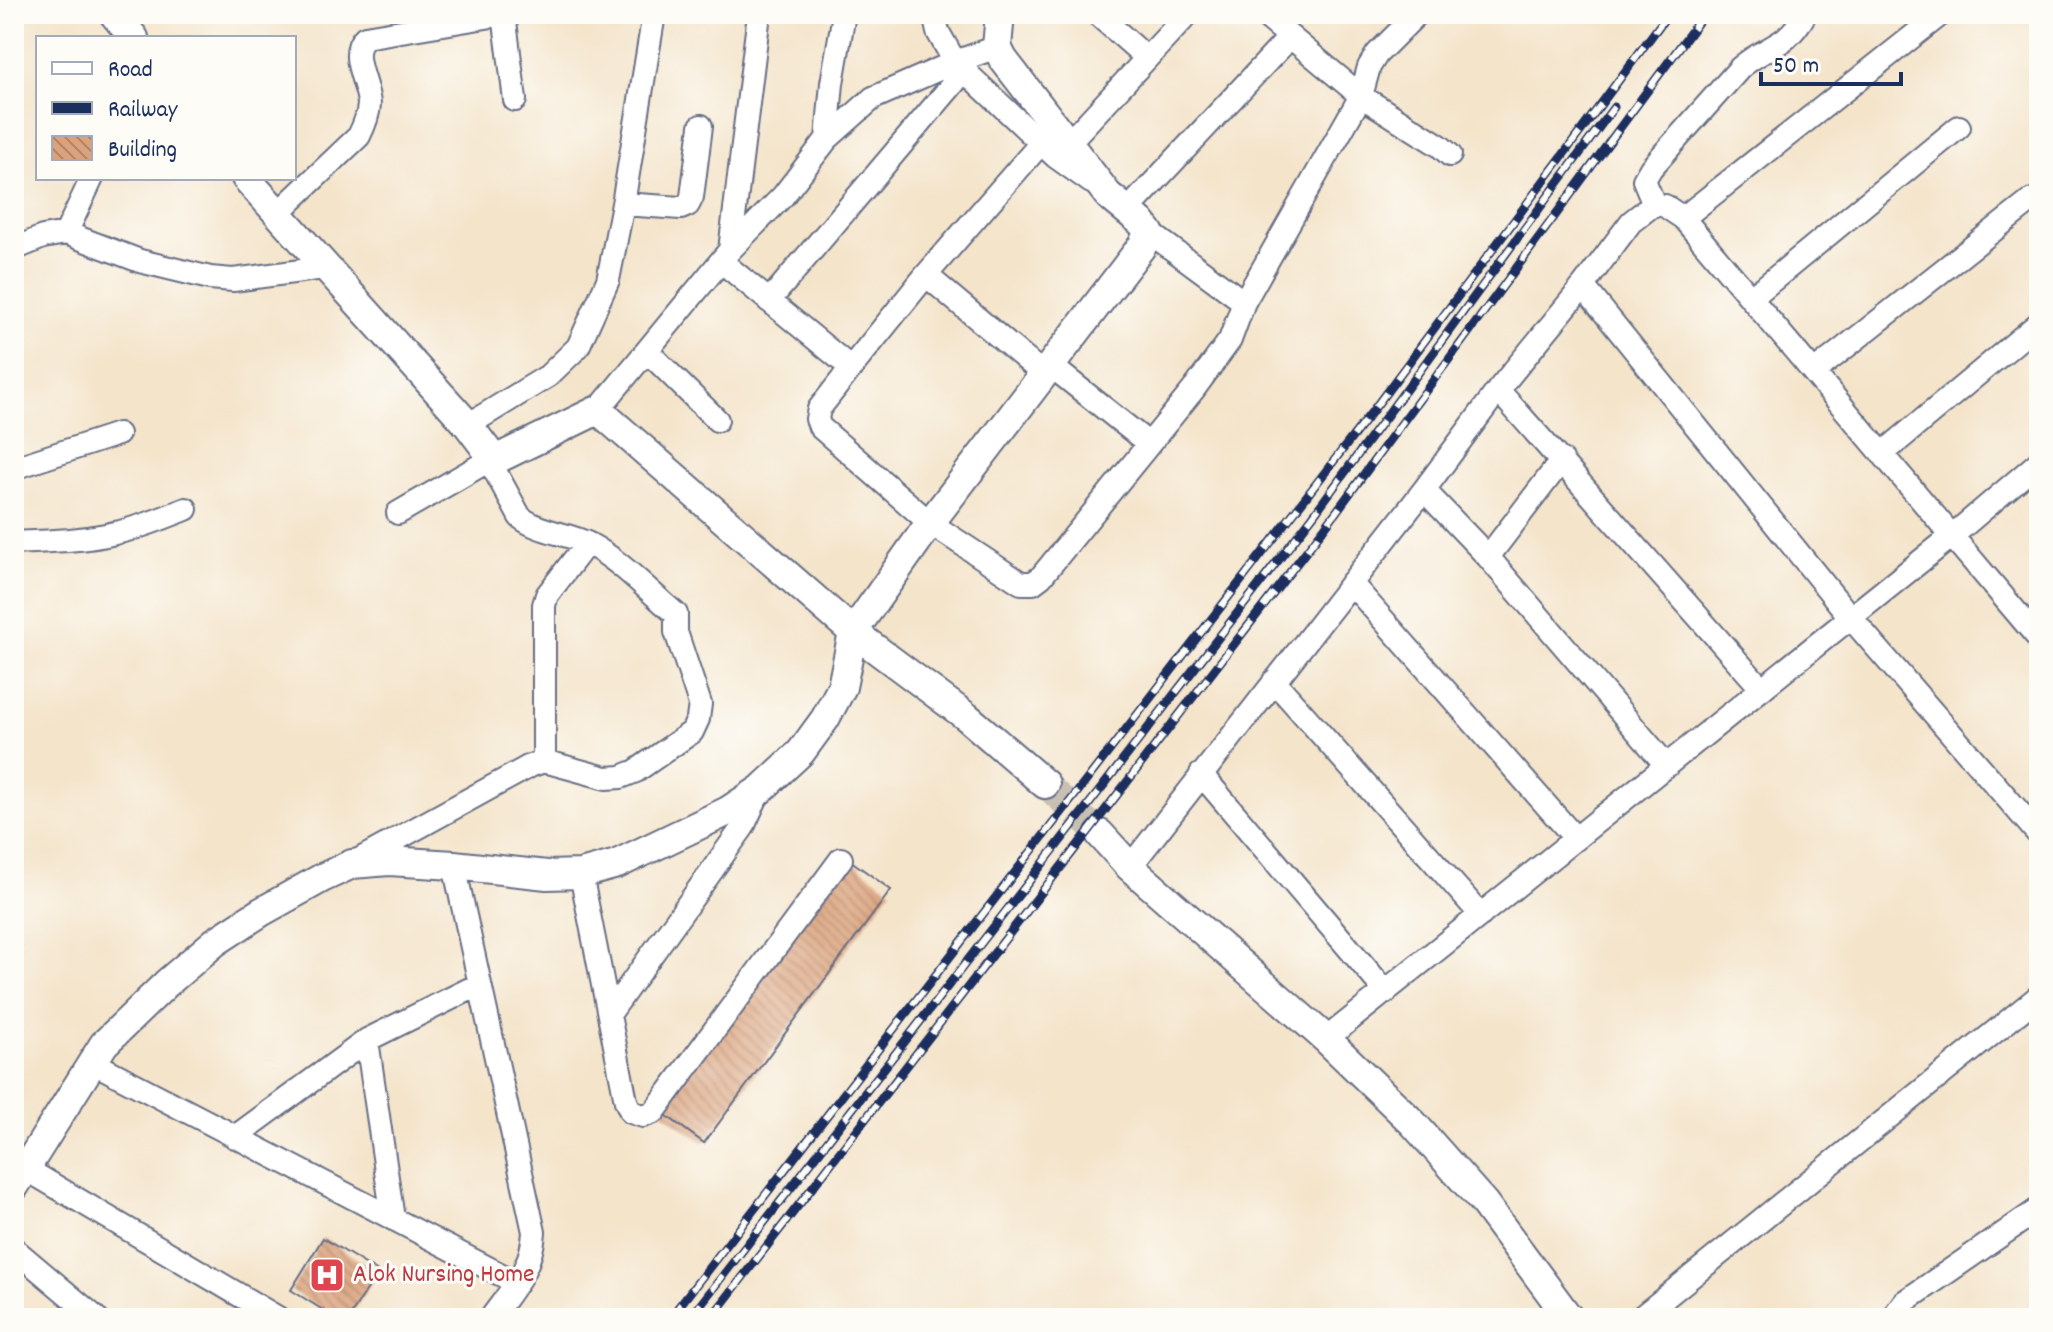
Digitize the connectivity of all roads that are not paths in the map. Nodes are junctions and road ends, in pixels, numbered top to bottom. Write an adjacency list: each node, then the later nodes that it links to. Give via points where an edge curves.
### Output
1 (114, 14): 14 (street)
2 (504, 14): 20 (street); 32 (street, via 365,37 357,51 369,103 367,120 359,136)
3 (654, 14): 30 (street)
4 (759, 14): 37 (street)
5 (844, 14): 23 (street)
6 (934, 14): 18 (street, via 938,32)
7 (1000, 14): 16 (street)
8 (1097, 14): 17 (street)
9 (1188, 14): 17 (street)
10 (1263, 14): 15 (street)
11 (1417, 14): 19 (street, via 1377,54)
12 (1805, 14): 31 (street, via 1790,36 1740,68 1651,168 1644,180)
13 (1941, 14): 33 (street)
14 (132, 36)
15 (1289, 38): 19 (street); 29 (street)
16 (997, 47): 18 (street); 24 (street)
17 (1147, 58): 24 (street)
18 (960, 66): 23 (street, via 873,98); 24 (street); 42 (street)
19 (1361, 96): 25 (street); 43 (street)
20 (515, 100)
21 (701, 126): 30 (street, via 688,205)
22 (1959, 127): 41 (street)
23 (827, 139): 37 (street)
24 (1055, 148): 29 (street); 39 (street)
25 (1450, 155)
26 (91, 180): 35 (street)
27 (248, 180): 32 (street)
28 (2032, 200): 48 (street)
29 (1118, 203): 34 (street)
30 (623, 204): 52 (street, via 608,280 578,347 548,376)
31 (1654, 204): 33 (street); 40 (street, via 1631,222)
32 (277, 214): 38 (street)
33 (1683, 218): 41 (street)
34 (1149, 232): 43 (street); 47 (street)
35 (66, 233): 36 (street); 38 (street, via 140,261 210,278 233,280)
36 (14, 249)
37 (726, 256): 42 (street); 45 (street)
38 (324, 268): 52 (street)
39 (926, 275): 46 (street); 47 (street)
40 (1583, 286): 49 (street); 69 (street)
41 (1751, 298): 48 (street)
42 (769, 301): 46 (street)
43 (1244, 302): 54 (street, via 1230,340)
44 (2039, 323): 55 (street)
45 (647, 351): 50 (street); 51 (street)
46 (851, 368): 63 (street, via 819,409 820,427)
47 (1046, 369): 54 (street); 63 (street)
48 (1814, 372): 55 (street)
49 (1498, 390): 57 (street); 60 (street)
50 (598, 410): 56 (street); 71 (street)
51 (717, 420)
52 (468, 425): 56 (street)
53 (118, 434): 59 (street)
54 (1149, 444): 63 (street, via 1033,583 1021,583)
55 (1882, 454): 64 (street)
56 (491, 459): 62 (street); 66 (street, via 520,517)
57 (1562, 460): 67 (street); 73 (street)
58 (2039, 462): 64 (street)
59 (14, 468)
60 (1424, 490): 67 (street); 68 (street)
61 (186, 509): 65 (street, via 115,533)
62 (398, 513)
63 (930, 523): 71 (street)
64 (1952, 536): 69 (street); 70 (street)
65 (14, 543)
66 (587, 543): 74 (street, via 544,605); 74 (street, via 676,614 676,632 700,704 698,719 692,732 621,777 606,778)
67 (1488, 557): 75 (street)
68 (1351, 583): 72 (street); 81 (street)
69 (1851, 618): 73 (street); 80 (street)
70 (2034, 624)
71 (853, 632): 77 (street, via 967,717); 78 (street, via 842,687 825,719 801,752)
72 (1274, 681): 76 (street); 87 (street)
73 (1762, 689): 75 (street)
74 (544, 761): 83 (street)
75 (1667, 766): 81 (street)
76 (1201, 774): 85 (street); 89 (street)
77 (1045, 784)
78 (760, 790): 86 (street, via 617,864); 91 (street, via 743,827)
79 (1100, 834): 85 (street)
80 (2039, 835)
81 (1576, 839): 87 (street)
82 (841, 859): 91 (street, via 654,1112 631,1112 626,1101)
83 (352, 864): 84 (street); 94 (street, via 215,942 156,993)
84 (454, 865): 86 (street); 88 (street)
85 (1130, 867): 92 (street)
86 (581, 874): 91 (street)
87 (1481, 915): 89 (street)
88 (480, 984): 93 (street); 100 (street, via 534,1232 533,1254)
89 (1386, 992): 92 (street)
90 (2039, 996): 105 (street)
91 (610, 1013)
92 (1326, 1039): 104 (street, via 1449,1161)
93 (367, 1040): 95 (street); 98 (street)
94 (92, 1062): 95 (street); 96 (street)
95 (235, 1137): 98 (street)
96 (20, 1178): 102 (street)
97 (2039, 1209): 106 (street, via 1904,1302)
98 (393, 1219): 100 (street)
99 (14, 1249): 101 (street)
100 (517, 1283): 103 (street)
101 (96, 1318)
102 (278, 1318)
103 (491, 1318)
104 (1569, 1318)
105 (1640, 1318)
106 (1892, 1318)

